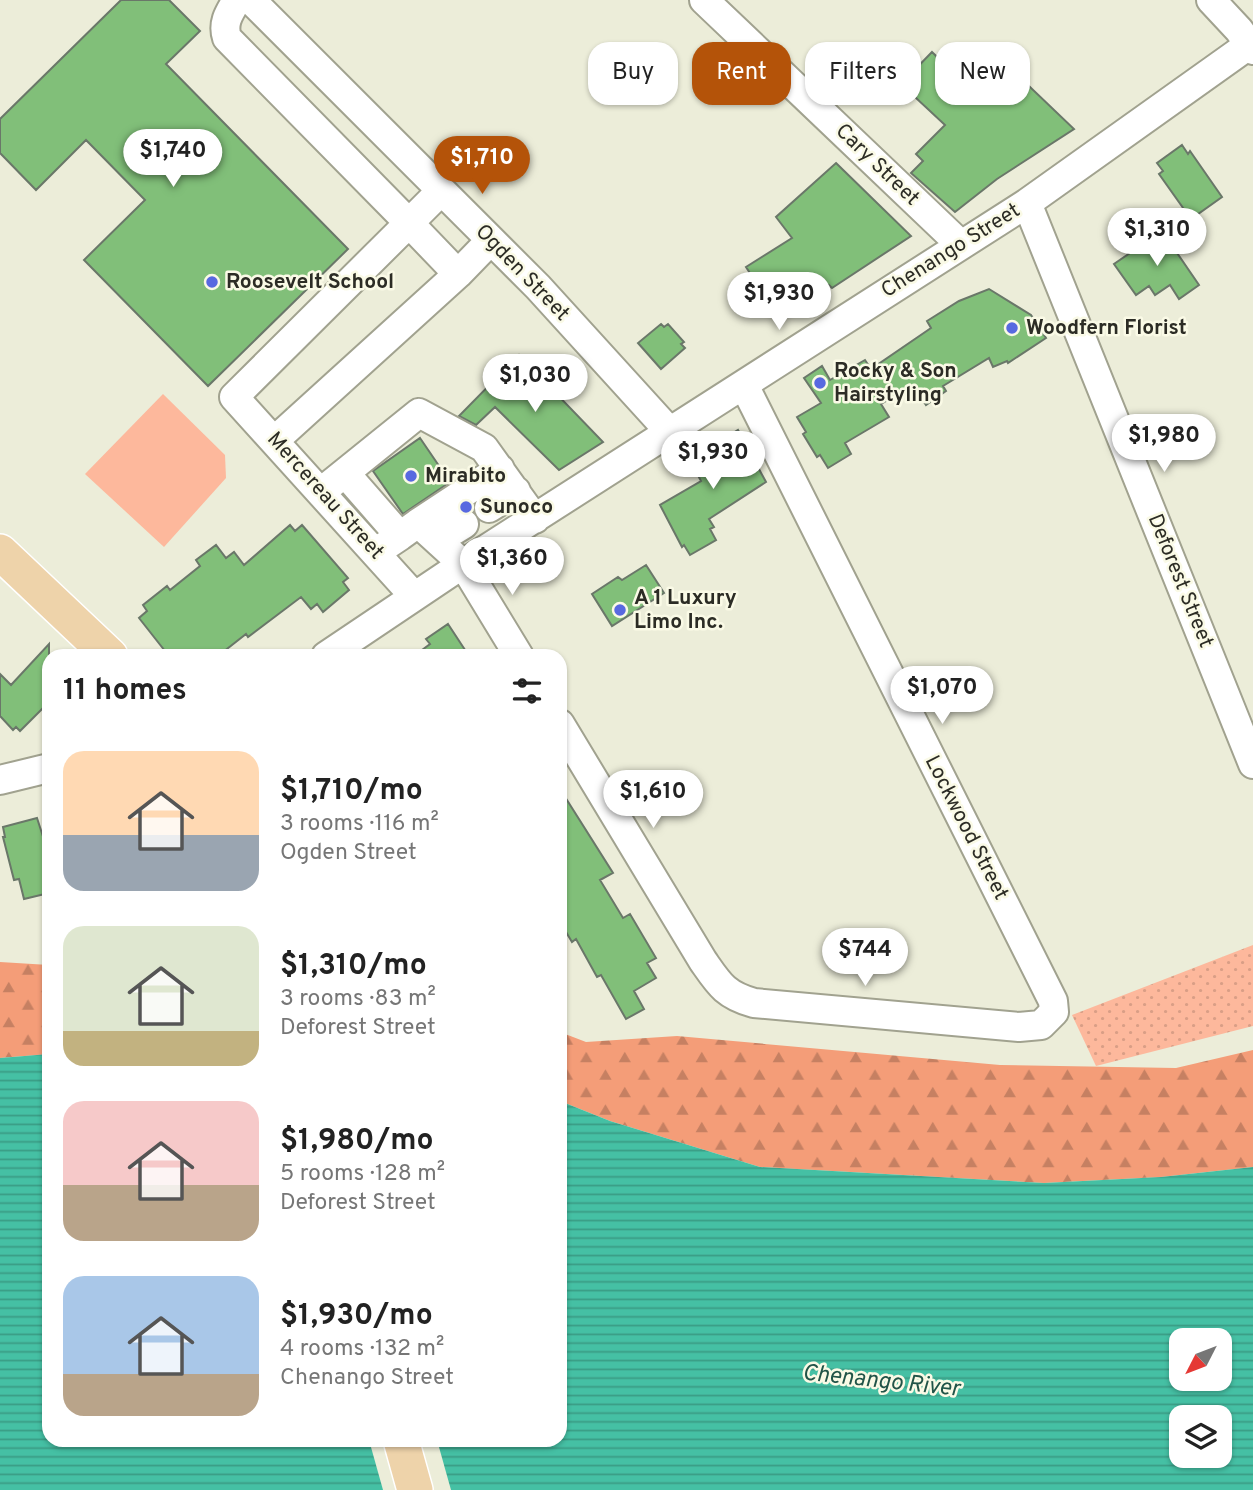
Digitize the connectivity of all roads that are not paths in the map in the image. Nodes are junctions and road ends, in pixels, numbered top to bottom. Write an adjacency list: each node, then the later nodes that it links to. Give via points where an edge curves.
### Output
1 (237, 0): 8 (street, via 226,19 227,38)
2 (251, 0): 6 (street, Ogden Street)
3 (704, 0): 10 (street, Cary Street)
4 (1211, 0): 5 (street)
5 (1252, 46): 7 (street, Chenango Street)
6 (441, 191): 8 (street); 9 (street, Ogden Street)
7 (1027, 203): 10 (street, Chenango Street); 30 (street, Deforest Street)
8 (409, 223): 11 (street); 14 (street, Mercereau Street, via 234,397)
9 (491, 240): 11 (street); 13 (street, Ogden Street)
10 (960, 244): 12 (street, Chenango Street)
11 (458, 274): 14 (street)
12 (744, 385): 13 (street, Chenango Street); 29 (street, Lockwood Street, via 1053,1001 1054,1012 1041,1025 1019,1027 737,999 723,989 703,961)
13 (670, 432): 19 (street, Chenango Street)
14 (274, 441): 17 (street, Mercereau Street)
15 (345, 472): 16 (street, via 419,413 484,448); 17 (street); 21 (street)
16 (508, 480): 18 (street); 19 (street); 21 (street)
17 (321, 492): 23 (street, Mercereau Street)
18 (489, 508)
19 (535, 519): 24 (street, Chenango Street)
20 (464, 524): 21 (street)
21 (418, 533): 23 (street); 24 (street)
22 (0, 552): 26 (main road)
23 (376, 553): 25 (street, Mercereau Street)
24 (463, 564): 25 (street, Chenango Street); 28 (street)
25 (414, 596): 27 (street, Chenango Street)
26 (103, 649)
27 (336, 649)
28 (515, 649)
29 (567, 736)
30 (1253, 764)
31 (42, 770): 32 (street)
32 (0, 780)
33 (403, 1447): 34 (main road)
34 (415, 1490)

